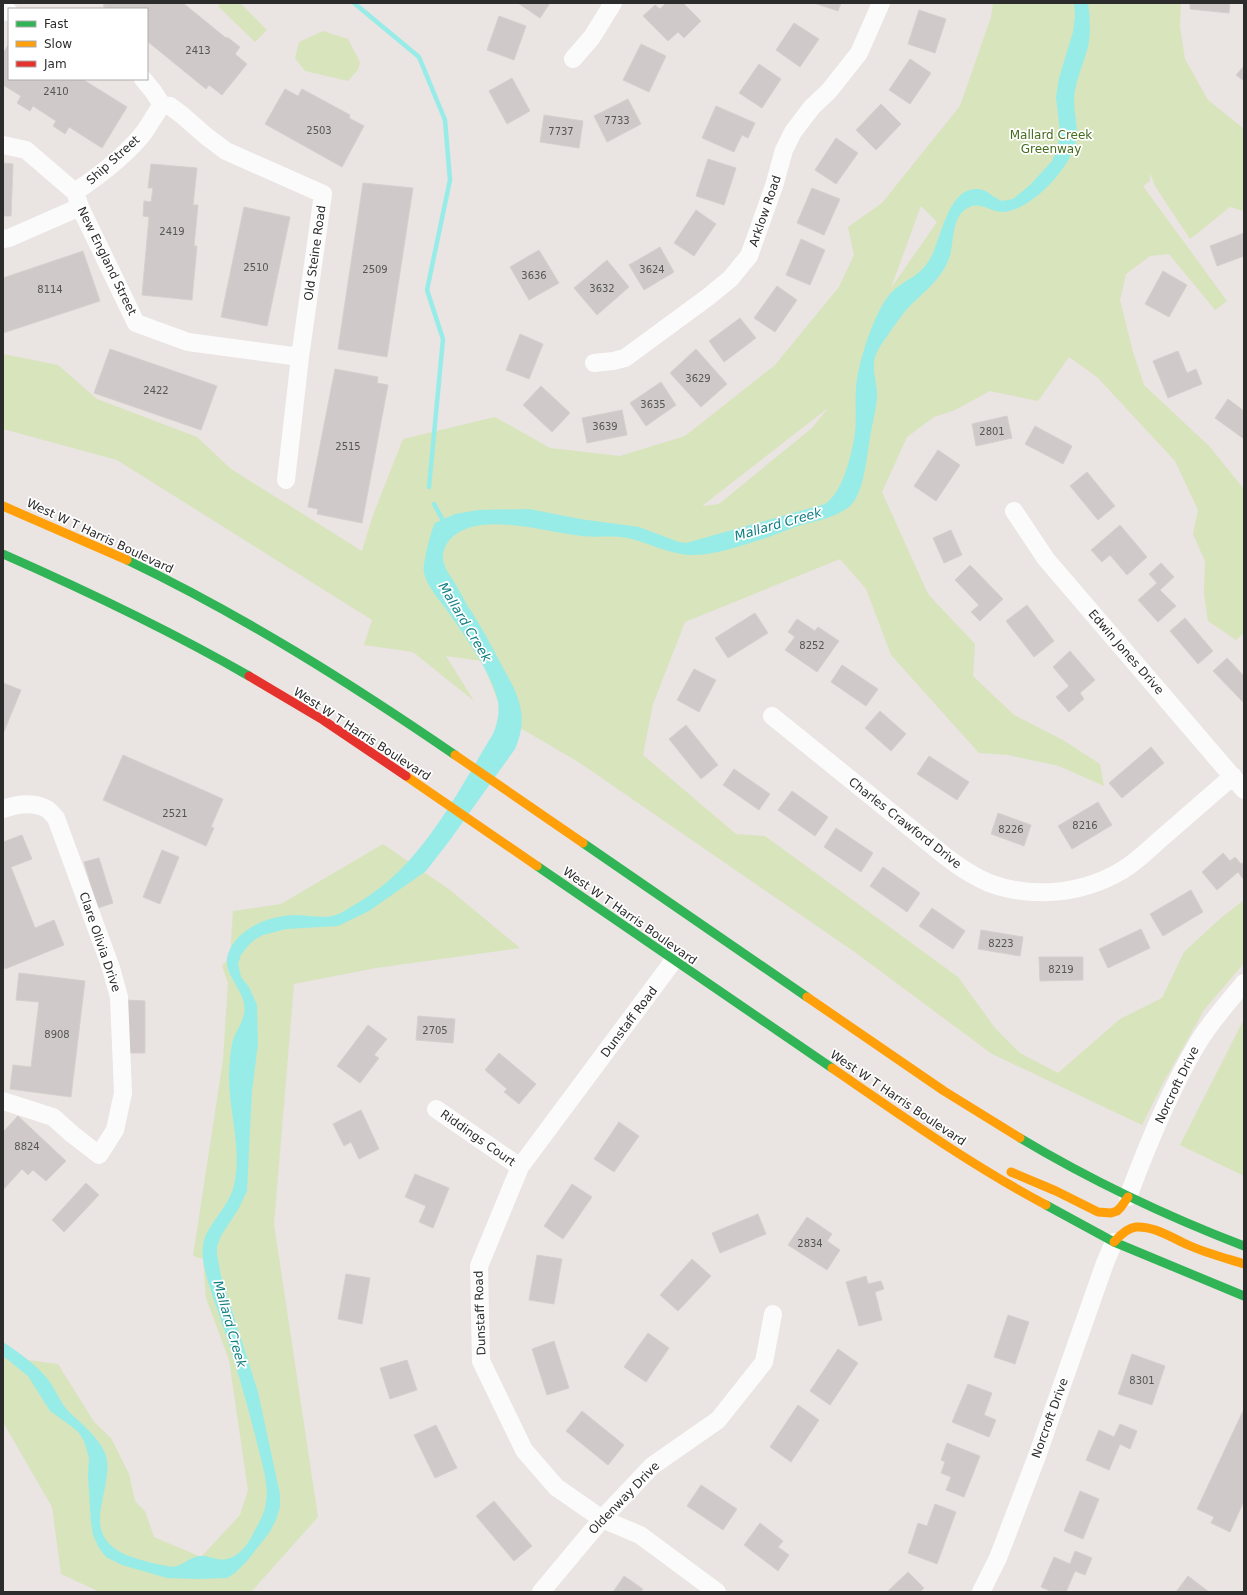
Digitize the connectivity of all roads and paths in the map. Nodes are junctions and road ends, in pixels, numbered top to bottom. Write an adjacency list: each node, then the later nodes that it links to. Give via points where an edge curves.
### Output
1 (613, 3): 3 (street, via 592,37)
2 (881, 3): 10 (street, Arklow Road, via 859,53 793,132 784,150 749,256 740,269 708,297 626,358)
3 (573, 59)
4 (144, 80): 5 (street, Old Steine Road)
5 (162, 104): 7 (street, Ship Street, via 144,132); 9 (street, Old Steine Road, via 170,106 226,151 323,194)
6 (3, 145): 7 (street, New England Street, via 26,150)
7 (78, 199): 8 (street, Ship Street); 9 (street, New England Street, via 136,323 188,342)
8 (3, 239)
9 (300, 357): 11 (street, Old Steine Road)
10 (594, 363)
11 (286, 480)
12 (3, 506): 24 (main road, West W T Harris Boulevard, via 43,521 176,585 237,617 325,669 944,1091 1069,1167)
13 (1014, 511): 16 (street, Edwin Jones Drive, via 1046,559)
14 (3, 554): 18 (main road, West W T Harris Boulevard, via 172,634 317,716)
15 (772, 716): 16 (street, Charles Crawford Drive, via 966,872 990,883 1015,890 1048,892 1077,889 1101,881 1123,870)
16 (1238, 783)
17 (3, 809): 20 (street, Clare Olivia Drive, via 16,804 29,804 46,809 56,818 111,968 119,997 123,1093 116,1130 99,1155 53,1117)
18 (674, 960): 22 (main road, West W T Harris Boulevard); 23 (street, Dunstaff Road)
19 (1244, 983): 24 (street, Norcroft Drive, via 1213,1020 1186,1065)
20 (3, 1101)
21 (436, 1109): 23 (street, Riddings Court)
22 (952, 1148): 24 (main road, via 1096,1211 1117,1212); 25 (main road, West W T Harris Boulevard, via 1048,1208)
23 (520, 1167): 30 (street, Dunstaff Road, via 479,1266 481,1361 524,1450 556,1488)
24 (1128, 1197): 26 (main road, West W T Harris Boulevard, via 1193,1227)
25 (1114, 1242): 27 (main road, via 1129,1229 1143,1227); 28 (main road, West W T Harris Boulevard); 33 (street, Norcroft Drive, via 1037,1456 998,1558)
26 (1244, 1246)
27 (1244, 1264)
28 (1244, 1296)
29 (772, 1314): 30 (street, Oldenway Drive, via 764,1362 718,1420 652,1466)
30 (602, 1518): 31 (street, Oldenway Drive); 32 (street, Dunstaff Road, via 640,1535)
31 (541, 1592)
32 (717, 1592)
33 (981, 1592)

